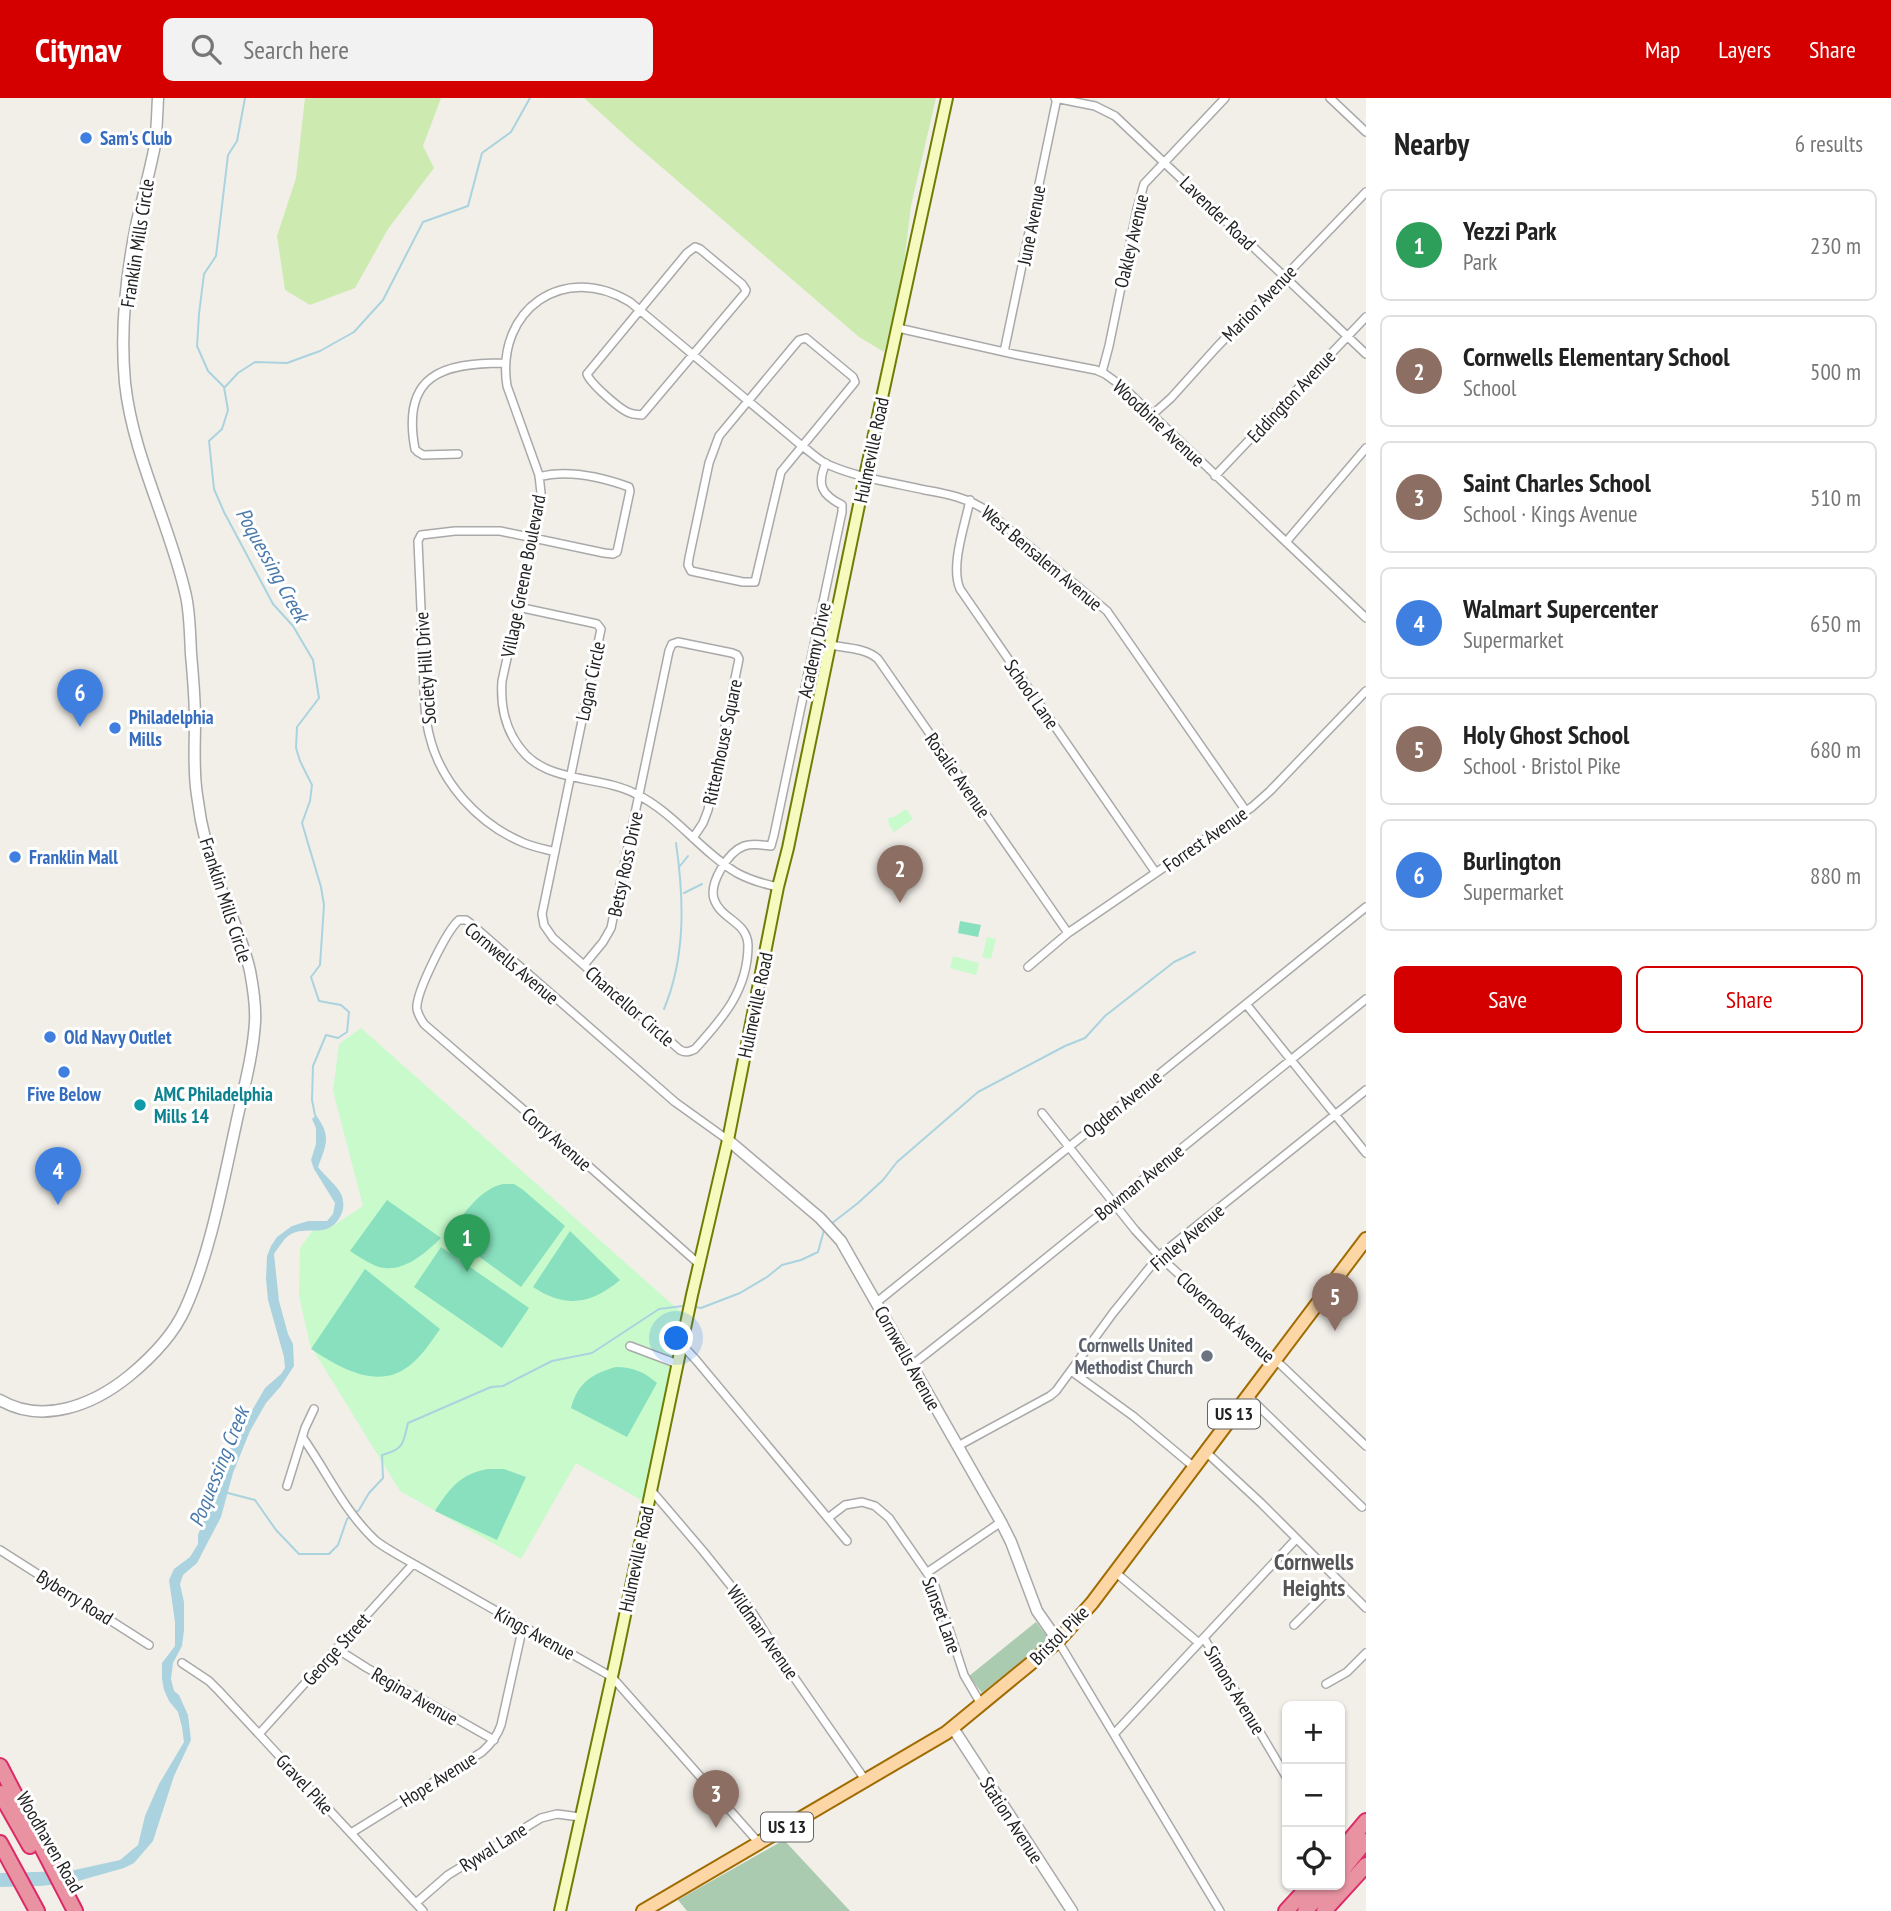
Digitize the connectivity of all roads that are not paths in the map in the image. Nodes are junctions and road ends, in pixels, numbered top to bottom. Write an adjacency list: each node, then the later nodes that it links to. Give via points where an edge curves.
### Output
1 (158, 98): 69 (street, Franklin Mills Circle, via 155,146 127,283 125,385 153,495 187,600 200,820 245,952 255,1021 228,1164 203,1262 170,1335 123,1381 80,1405 50,1412 24,1410)
2 (947, 98): 12 (main road, Hulmeville Road)
3 (1056, 98): 7 (street, Lavender Road, via 1110,113); 14 (street, June Avenue)
4 (1225, 98): 7 (street, Oakley Avenue)
5 (1330, 98): 6 (street)
6 (1366, 132)
7 (1164, 162): 9 (street, Lavender Road); 18 (street, Oakley Avenue, via 1142,189)
8 (1366, 192): 9 (street, Marion Avenue)
9 (1285, 277): 13 (street, Lavender Road); 20 (street, Marion Avenue)
10 (639, 309): 16 (street, Village Greene Boulevard); 16 (street, via 587,372 593,384 629,413 642,415); 16 (street, via 695,247 742,284 745,293); 17 (street, Village Greene Boulevard, via 603,289 556,292 536,302 520,318 508,341)
11 (1366, 317): 13 (street, Eddington Avenue)
12 (898, 328): 14 (street, Woodbine Avenue); 26 (main road, Hulmeville Road)
13 (1348, 336): 15 (street, Lavender Road); 25 (street, Eddington Avenue)
14 (1004, 352): 18 (street, Woodbine Avenue)
15 (1366, 354)
16 (693, 355): 19 (street, Village Greene Boulevard)
17 (504, 363): 23 (street, via 444,370 418,393 413,411 415,449 423,455); 27 (street, Village Greene Boulevard, via 510,398)
18 (1102, 372): 20 (street, Woodbine Avenue)
19 (748, 401): 21 (street, Village Greene Boulevard); 21 (street, via 799,341 809,340 855,382); 21 (street, via 713,449 689,558 691,571 755,582 778,479)
20 (1152, 415): 25 (street, Woodbine Avenue)
21 (802, 446): 24 (street, Village Greene Boulevard)
22 (1366, 448): 30 (street)
23 (458, 454)
24 (826, 463): 26 (street, Village Greene Boulevard); 40 (street, Academy Drive, via 823,489 842,505 842,512 771,846 743,846)
25 (1216, 475): 30 (street, Woodbine Avenue)
26 (865, 476): 28 (street, West Bensalem Avenue); 33 (main road, Hulmeville Road)
27 (539, 477): 29 (street, Village Greene Boulevard, via 541,500); 29 (street, via 577,474 624,485 630,491 615,553)
28 (970, 500): 37 (street, West Bensalem Avenue, via 988,510 1107,611); 41 (street, School Lane, via 957,583)
29 (534, 538): 31 (street, Village Greene Boulevard); 39 (street, Society Hill Drive, via 485,530 428,533 419,538 424,691 431,741 460,795 507,835)
30 (1286, 542): 32 (street, Woodbine Avenue)
31 (518, 607): 35 (street, Village Greene Boulevard, via 502,681 506,725 532,760); 35 (street, Logan Circle, via 597,624 601,629)
32 (1366, 618)
33 (830, 645): 42 (main road, Hulmeville Road); 45 (street, Rosalie Avenue, via 871,653 878,659)
34 (1366, 691): 37 (street, Forrest Avenue)
35 (570, 776): 36 (street, Village Greene Boulevard); 39 (street, Chancellor Circle)
36 (639, 795): 38 (street, Village Greene Boulevard); 38 (street, Rittenhouse Square, via 672,644 737,655 738,670 708,810); 46 (street, Betsy Ross Drive, via 611,928)
37 (1245, 811): 41 (street, Forrest Avenue)
38 (694, 838): 40 (street, Village Greene Boulevard)
39 (555, 852): 46 (street, Chancellor Circle, via 542,920 553,938)
40 (725, 865): 42 (street, Village Greene Boulevard); 46 (street, Chancellor Circle, via 715,881 713,896 721,911 745,932 748,953 734,1002 695,1049 680,1050)
41 (1156, 873): 45 (street, Forrest Avenue)
42 (778, 887): 54 (main road, Hulmeville Road)
43 (1364, 911): 49 (street, Ogden Avenue)
44 (459, 920): 54 (street, Cornwells Avenue, via 470,923 665,1094); 60 (street, Corry Avenue, via 447,935 418,1000 417,1011 424,1024)
45 (1068, 933): 47 (street, Forrest Avenue)
46 (584, 965)
47 (1028, 967)
48 (1366, 999): 50 (street, Bowman Avenue)
49 (1246, 1004): 50 (street); 55 (street, Ogden Avenue)
50 (1291, 1060): 53 (street); 57 (street, Bowman Avenue)
51 (1366, 1090): 53 (street, Finley Avenue)
52 (1042, 1113): 55 (street, Clovernook Avenue)
53 (1336, 1114): 56 (street); 59 (street, Finley Avenue)
54 (728, 1140): 60 (main road, Hulmeville Road); 61 (street, Cornwells Avenue, via 828,1226 849,1252)
55 (1068, 1148): 57 (street, Clovernook Avenue); 61 (street, Ogden Avenue)
56 (1366, 1153)
57 (1113, 1203): 59 (street, Clovernook Avenue); 66 (street, Bowman Avenue)
58 (1366, 1239): 64 (main road, Bristol Pike / US 13)
59 (1159, 1256): 64 (street, Clovernook Avenue); 67 (street, Finley Avenue)
60 (700, 1265): 62 (main road, Hulmeville Road)
61 (877, 1302): 66 (street, Cornwells Avenue)
62 (682, 1345): 65 (main road, Hulmeville Road); 79 (street)
63 (630, 1346): 65 (street)
64 (1274, 1361): 68 (main road, Bristol Pike / US 13); 73 (street, Clovernook Avenue)
65 (678, 1364): 77 (main road, Hulmeville Road)
66 (912, 1365): 72 (street, Cornwells Avenue)
67 (1070, 1371): 72 (street, Finley Avenue, via 1050,1396); 75 (street)
68 (1248, 1396): 74 (main road, Bristol Pike / US 13); 78 (street)
69 (0, 1400)
70 (314, 1409): 71 (street)
71 (303, 1438): 76 (street); 84 (street, Kings Avenue, via 355,1518 379,1543)
72 (958, 1446): 80 (street, Cornwells Avenue)
73 (1366, 1446)
74 (1206, 1451): 75 (main road, Bristol Pike / US 13); 81 (street)
75 (1194, 1467): 86 (main road, Bristol Pike / US 13)
76 (287, 1486)
77 (650, 1490): 97 (main road, Hulmeville Road); 106 (street, Wildman Avenue, via 752,1612)
78 (1362, 1507)
79 (828, 1518): 82 (street); 85 (street, Sunset Lane, via 854,1503 876,1506)
80 (1001, 1522): 85 (street); 91 (street, Cornwells Avenue, via 1037,1611)
81 (1296, 1539): 87 (street); 92 (street)
82 (847, 1541)
83 (0, 1550): 93 (street, Byberry Road)
84 (413, 1564): 90 (street, Kings Avenue); 94 (street, George Street)
85 (928, 1572): 99 (street, Sunset Lane, via 964,1675)
86 (1115, 1572): 91 (main road, Bristol Pike / US 13); 92 (street, Simons Avenue)
87 (1338, 1581): 88 (street); 89 (street)
88 (1366, 1608)
89 (1294, 1625)
90 (523, 1626): 97 (street, Kings Avenue); 103 (street, Hope Avenue)
91 (1058, 1641): 99 (main road, Bristol Pike / US 13); 102 (street, Cornwells Avenue)
92 (1201, 1641): 102 (street); 105 (street, Simons Avenue)
93 (149, 1644)
94 (337, 1649): 101 (street, George Street); 103 (street, Regina Avenue)
95 (1366, 1653): 98 (street, via 1348,1672)
96 (182, 1663): 101 (street, Gravel Pike, via 209,1681)
97 (612, 1677): 108 (main road, Hulmeville Road); 113 (street, Kings Avenue)
98 (1326, 1684)
99 (981, 1704): 100 (main road, Bristol Pike / US 13)
100 (953, 1728): 106 (main road, Bristol Pike / US 13); 131 (street, Station Avenue)
101 (258, 1734): 110 (street, Gravel Pike)
102 (1114, 1734): 132 (street, Cornwells Avenue)
103 (495, 1740): 110 (street, Hope Avenue)
104 (0, 1766): 117 (highway)
105 (1282, 1771)
106 (866, 1781): 113 (main road, Bristol Pike / US 13)
107 (0, 1793): 117 (highway, Woodhaven Road)
108 (580, 1817): 123 (street, Rywal Lane, via 558,1814 541,1818 448,1875); 129 (main road, Hulmeville Road)
109 (1366, 1821): 114 (highway)
110 (351, 1833): 123 (street, Gravel Pike)
111 (1366, 1841): 118 (highway)
112 (0, 1843): 116 (highway)
113 (759, 1843): 130 (main road, Bristol Pike / US 13)
114 (1345, 1846)
115 (1366, 1865): 135 (highway)
116 (7, 1866): 120 (highway)
117 (46, 1867): 119 (highway, Woodhaven Road)
118 (1345, 1867)
119 (57, 1886): 126 (highway, Woodhaven Road); 127 (highway)
120 (22, 1890): 124 (highway); 125 (highway)
121 (1305, 1890): 133 (highway)
122 (1324, 1890): 134 (highway)
123 (416, 1903): 128 (street, Gravel Pike)
124 (31, 1911)
125 (37, 1911)
126 (67, 1911)
127 (75, 1911)
128 (423, 1911)
129 (560, 1911)
130 (643, 1911)
131 (1072, 1911)
132 (1220, 1911)
133 (1286, 1911)
134 (1305, 1911)
135 (1324, 1911)

